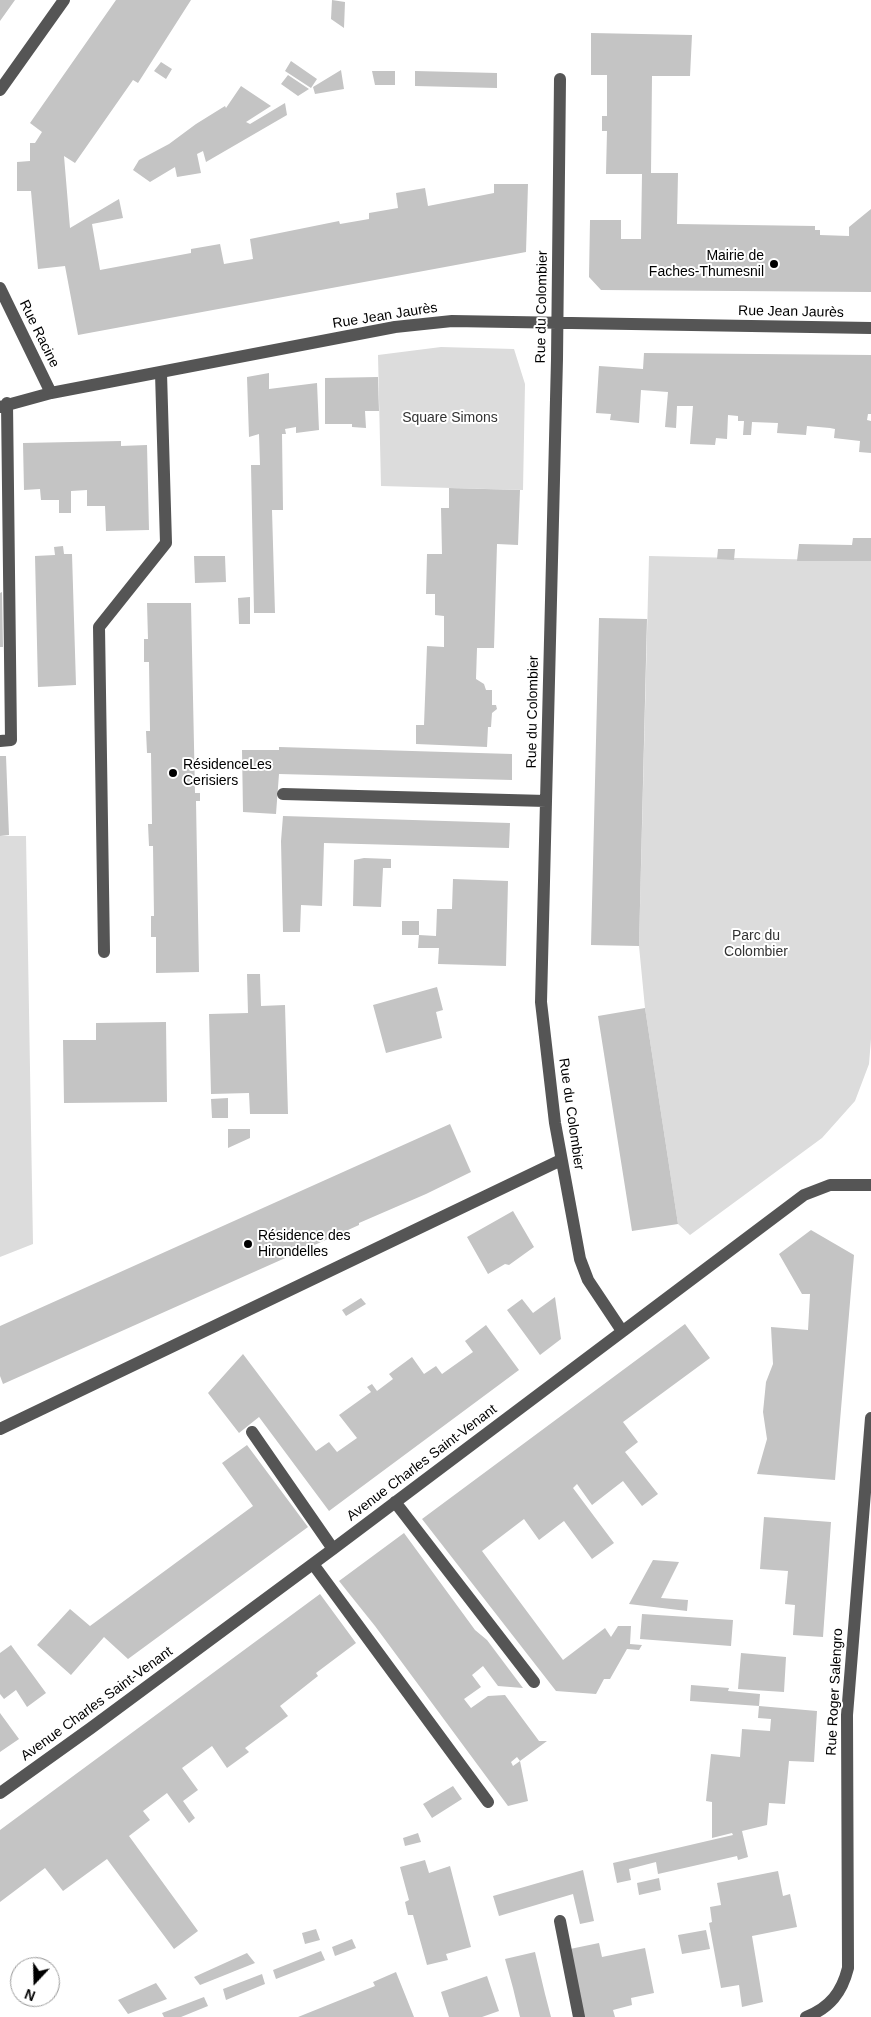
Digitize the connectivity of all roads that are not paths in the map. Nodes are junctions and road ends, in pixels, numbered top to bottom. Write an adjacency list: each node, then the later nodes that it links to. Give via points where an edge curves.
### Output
1 (64, 0): 3 (street)
2 (560, 79): 5 (street, Rue du Colombier)
3 (0, 90)
4 (0, 288): 8 (street, Rue Racine)
5 (557, 322): 6 (street, Rue Jean Jaurès); 7 (street, Rue Jean Jaurès, via 452,321 395,327); 12 (street, Rue du Colombier)
6 (871, 328)
7 (161, 373): 8 (street, Rue Jean Jaurès); 13 (street, via 166,543 99,627)
8 (51, 394): 9 (street, Rue Jean Jaurès)
9 (3, 405): 10 (street, via 11,740)
10 (0, 741)
11 (283, 794): 12 (street)
12 (546, 801): 14 (street, Rue du Colombier, via 541,1002)
13 (104, 952)
14 (561, 1160): 16 (street, Rue du Colombier, via 583,1272); 18 (street)
15 (871, 1185): 16 (street, Avenue Charles Saint-Venant, via 830,1185 804,1195)
16 (622, 1331): 21 (street, Avenue Charles Saint-Venant)
17 (871, 1418): 20 (street, Rue Roger Salengro)
18 (0, 1429)
19 (252, 1432): 22 (street)
20 (869, 1451): 29 (street, Rue Roger Salengro, via 847,1715 848,1968 844,1985 834,2000)
21 (395, 1502): 22 (street, Avenue Charles Saint-Venant); 24 (street)
22 (333, 1549): 23 (street, Avenue Charles Saint-Venant)
23 (312, 1564): 25 (street, Avenue Charles Saint-Venant); 26 (street)
24 (534, 1682)
25 (0, 1793)
26 (488, 1802)
27 (560, 1921): 28 (street)
28 (579, 2017)
29 (806, 2017)

